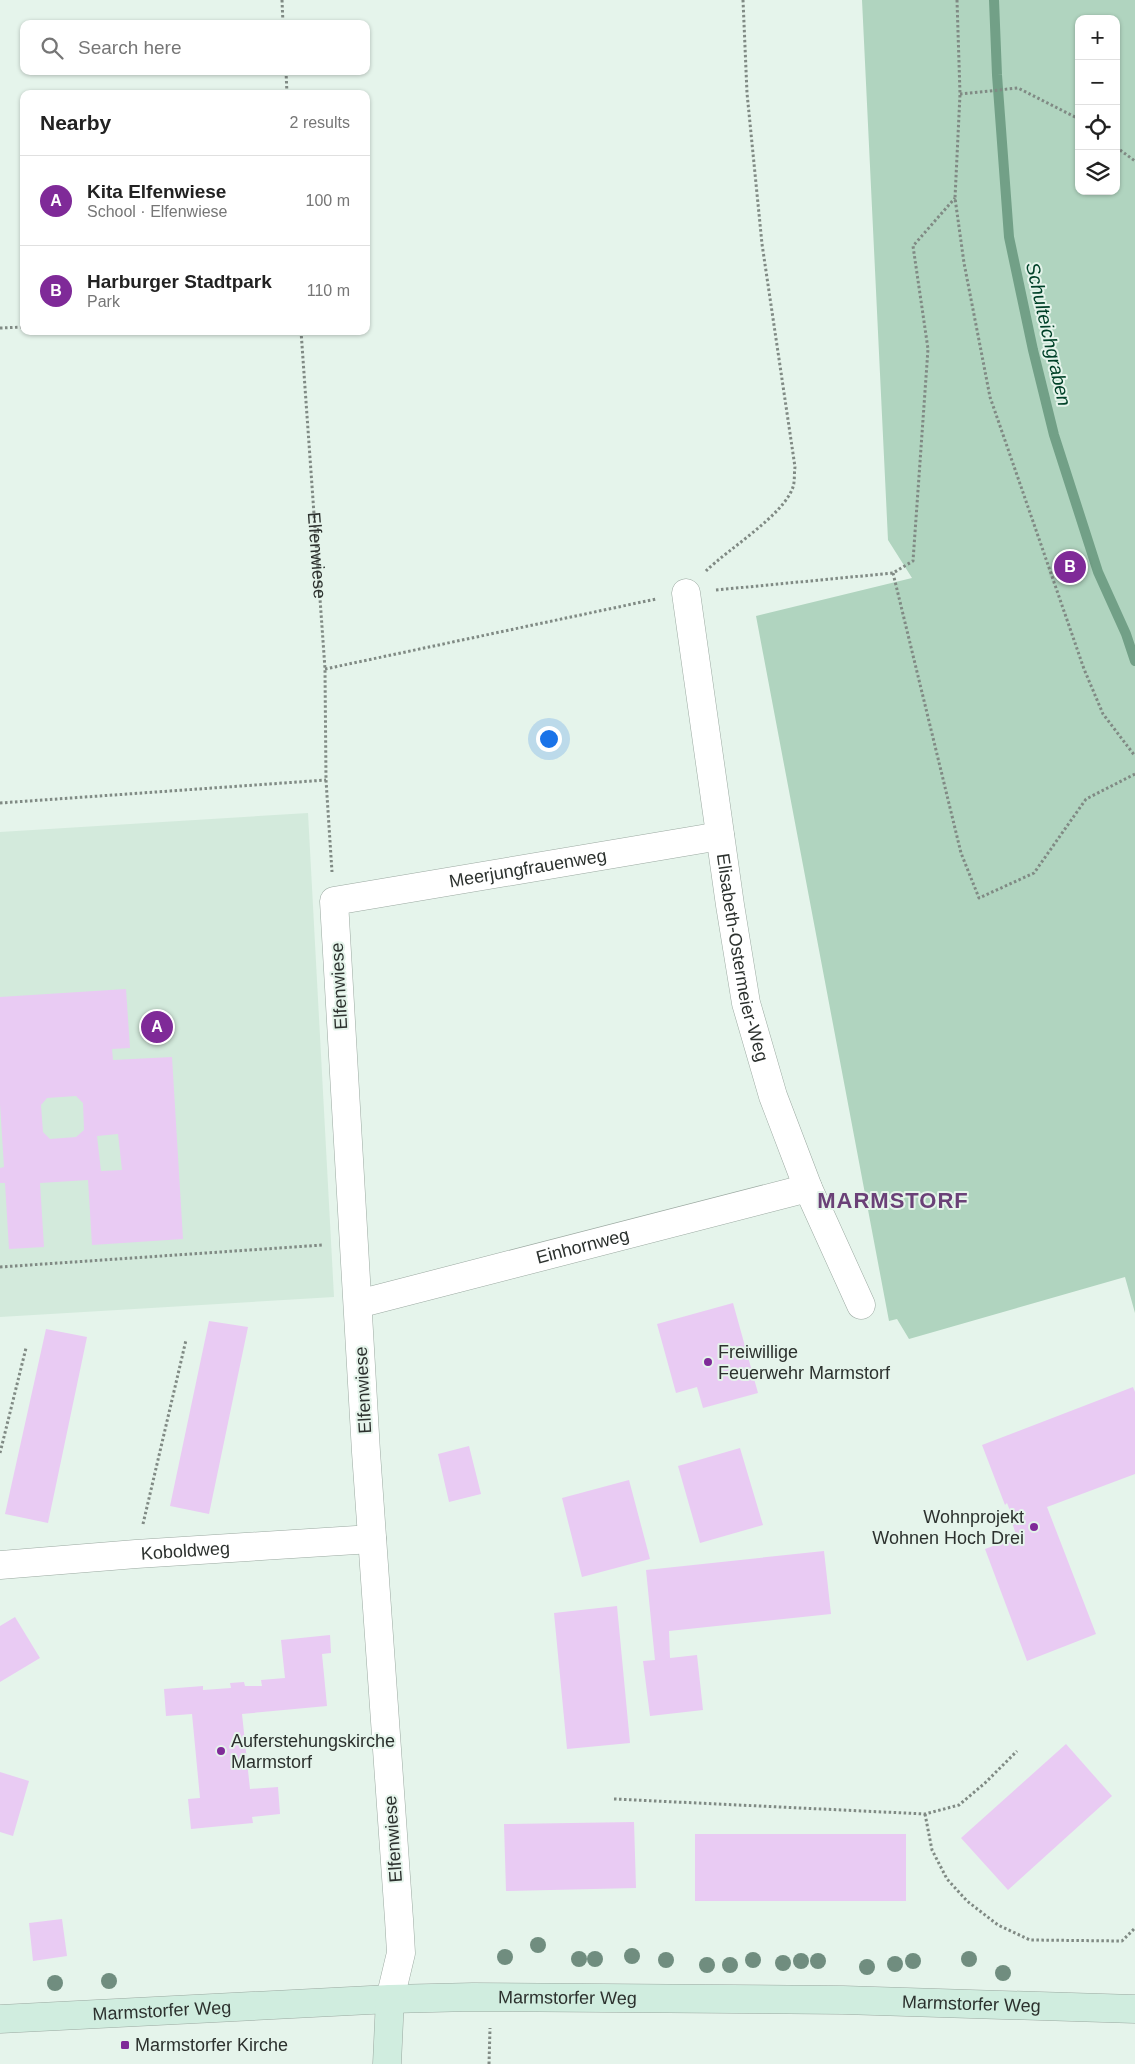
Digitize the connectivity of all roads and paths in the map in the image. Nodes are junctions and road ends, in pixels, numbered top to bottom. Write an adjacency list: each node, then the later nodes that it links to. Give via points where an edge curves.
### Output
1 (282, 0): 4 (path)
2 (743, 0): 16 (path, via 747,93 761,234 795,467 793,487 784,502 722,556)
3 (957, 0): 7 (path)
4 (283, 20)
5 (286, 75): 6 (path)
6 (287, 90)
7 (960, 94): 8 (path, via 1018,88); 11 (path)
8 (1075, 117)
9 (1120, 150): 10 (path)
10 (1135, 161)
11 (955, 198): 15 (path, via 913,246 928,350 914,561); 18 (path, via 990,397 1084,669 1103,714)
12 (20, 327): 13 (path)
13 (0, 328)
14 (301, 335): 17 (path, Elfenwiese)
15 (893, 573): 16 (path); 19 (path, via 960,853 979,898 1034,873 1086,799)
16 (686, 593): 17 (path); 22 (street, Elisabeth-Ostermeier-Weg)
17 (325, 669): 20 (path, Elfenwiese)
18 (1135, 756)
19 (1135, 774)
20 (326, 780): 21 (path); 23 (path, Elfenwiese)
21 (0, 803)
22 (720, 836): 23 (street, Meerjungfrauenweg); 24 (street, Elisabeth-Ostermeier-Weg, via 746,1003 773,1096)
23 (334, 901): 25 (street, Elfenwiese)
24 (808, 1188): 27 (street, Einhornweg); 28 (street, Elisabeth-Ostermeier-Weg)
25 (354, 1243): 26 (path); 27 (street, Elfenwiese)
26 (0, 1268)
27 (358, 1304): 32 (street, Elfenwiese)
28 (861, 1305)
29 (186, 1340): 33 (path)
30 (26, 1348): 31 (path)
31 (0, 1453)
32 (372, 1540): 33 (street, Koboldweg); 39 (street, Elfenwiese, via 401,1952)
33 (136, 1554): 34 (street, Koboldweg)
34 (0, 1565)
35 (1017, 1751): 37 (path, via 958,1805)
36 (614, 1799): 37 (path)
37 (925, 1814): 38 (path, via 932,1850 948,1879 967,1902 998,1926 1030,1940 1122,1941)
38 (1135, 1928)
39 (390, 1999): 40 (street, Marmstorfer Weg, via 843,2000); 41 (street, Marmstorfer Weg); 43 (street)
40 (1135, 2009)
41 (0, 2019)
42 (490, 2024): 44 (path)
43 (388, 2064)
44 (489, 2064)

